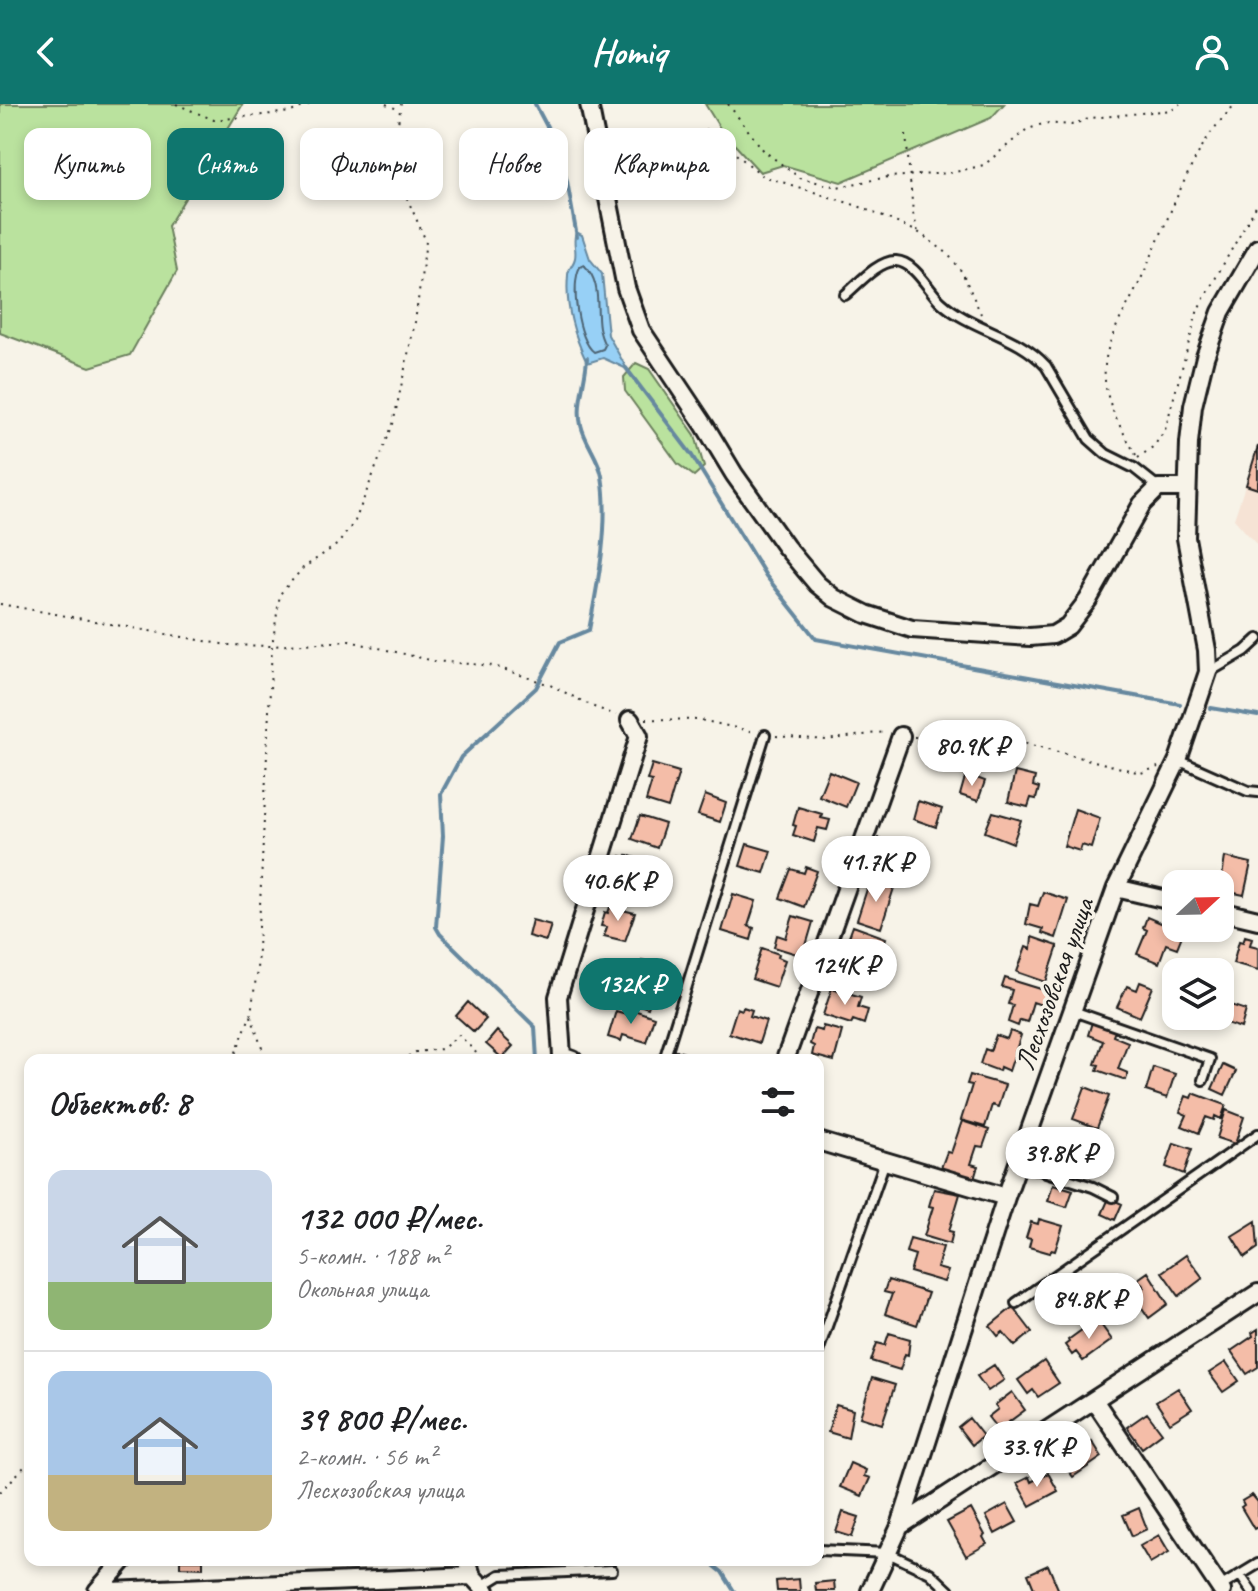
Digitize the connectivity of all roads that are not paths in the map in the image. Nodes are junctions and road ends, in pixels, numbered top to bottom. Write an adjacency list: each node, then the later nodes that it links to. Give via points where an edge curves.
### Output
1 (589, 104): 4 (street, via 626,288 641,330 786,547 834,598 912,629 1053,635 1068,626 1088,600 1142,504)
2 (1258, 248): 5 (street, via 1221,312 1205,357 1193,406)
3 (845, 295): 4 (lane, via 883,264 905,263 958,314 1037,356 1089,439)
4 (1158, 488): 5 (street)
5 (1185, 488): 7 (street, via 1186,538)
6 (1258, 639): 7 (lane)
7 (1208, 672): 11 (street, Лесхозовская улица)
8 (630, 720): 18 (street, via 639,736 558,997)
9 (765, 735): 19 (lane)
10 (901, 736): 20 (street)
11 (1178, 760): 12 (lane); 13 (street, Лесхозовская улица)
12 (1258, 792)
13 (1116, 888): 14 (street); 17 (street, Лесхозовская улица)
14 (1162, 899)
15 (1234, 914): 16 (street)
16 (1258, 920)
17 (1072, 1010): 21 (lane, via 1210,1059); 25 (street, Лесхозовская улица)
18 (562, 1054)
19 (666, 1054)
20 (787, 1054)
21 (1203, 1080)
22 (1258, 1134): 29 (lane)
23 (824, 1143): 24 (street)
24 (885, 1161): 26 (street); 30 (lane)
25 (1018, 1163): 26 (street, Лесхозовская улица); 27 (lane)
26 (1006, 1197): 32 (street, Лесхозовская улица)
27 (1113, 1197)
28 (1258, 1293): 31 (street)
29 (1016, 1303)
30 (824, 1335)
31 (1094, 1400): 32 (street); 41 (street)
32 (900, 1526): 34 (street, Лесхозовская улица)
33 (824, 1550): 34 (lane)
34 (888, 1553): 44 (street, Лесхозовская улица); 45 (lane, via 930,1573)
35 (1258, 1564): 38 (lane)
36 (119, 1566): 42 (street)
37 (612, 1570): 39 (lane)
38 (1240, 1575): 41 (lane); 46 (lane)
39 (476, 1578): 40 (street)
40 (352, 1586): 43 (street)
41 (1221, 1589)
42 (97, 1591)
43 (111, 1591)
44 (870, 1591)
45 (949, 1591)
46 (1251, 1591)

